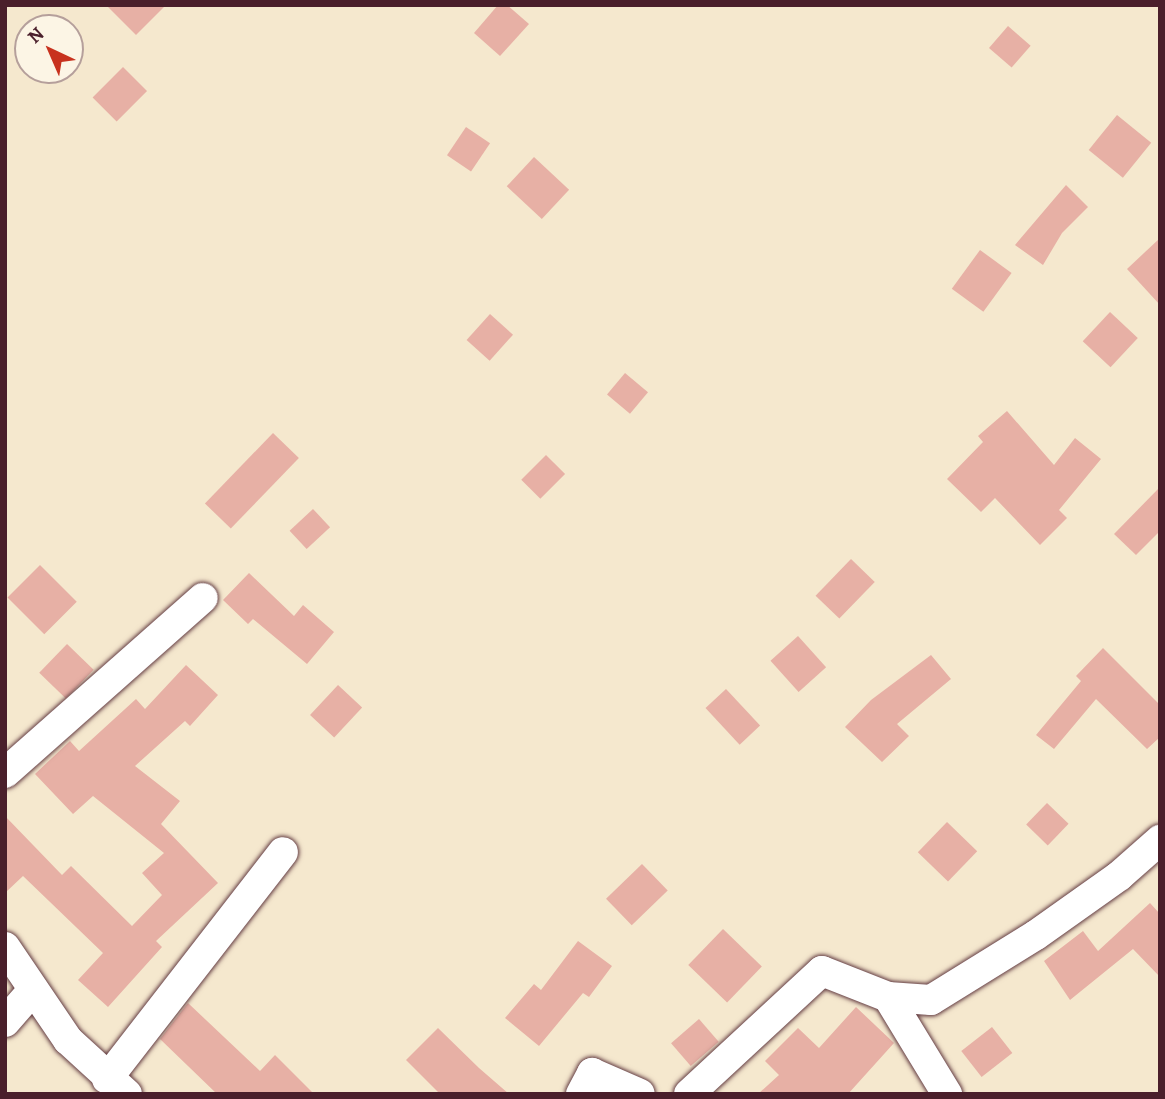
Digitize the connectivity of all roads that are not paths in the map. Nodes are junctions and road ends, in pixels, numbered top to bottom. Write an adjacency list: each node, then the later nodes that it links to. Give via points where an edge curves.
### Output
1 (203, 598): 2 (street)
2 (5, 773)
3 (1160, 840): 7 (street, via 1119,876 1036,935 931,1000)
4 (284, 852): 9 (street)
5 (5, 947): 6 (street)
6 (33, 990): 8 (street); 9 (street, via 68,1040)
7 (888, 997): 12 (street, via 822,971); 13 (street)
8 (5, 1022)
9 (117, 1086)
10 (582, 1094): 11 (street, via 592,1073)
11 (640, 1094)
12 (689, 1094)
13 (947, 1094)

